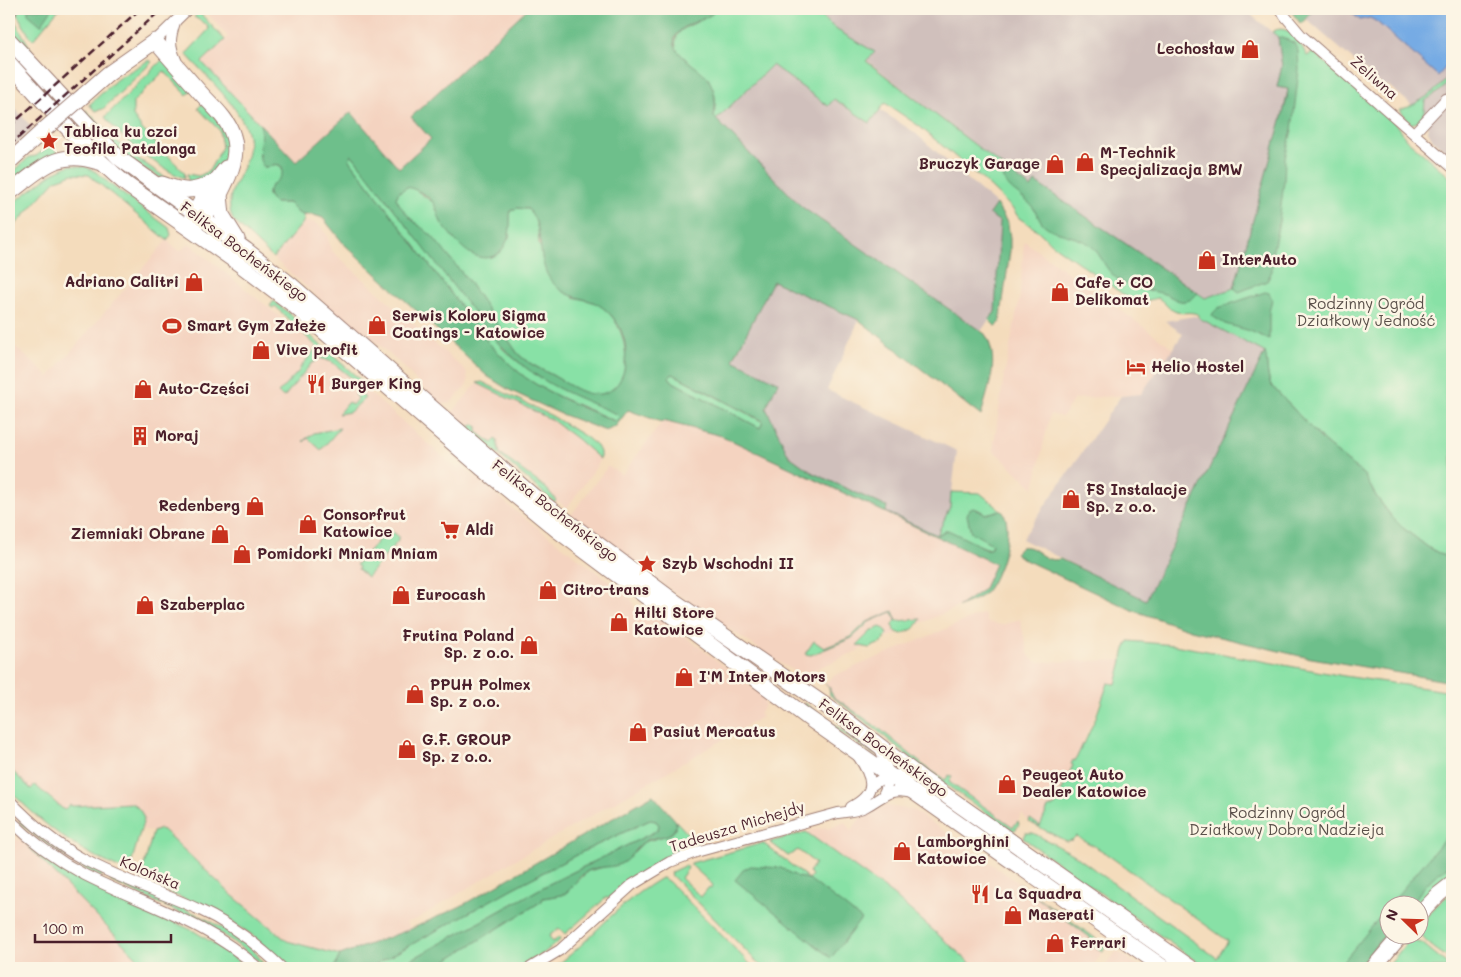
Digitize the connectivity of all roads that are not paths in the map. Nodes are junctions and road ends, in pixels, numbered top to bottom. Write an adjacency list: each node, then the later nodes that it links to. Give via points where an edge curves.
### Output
1 (13, 9): 4 (street)
2 (188, 9): 5 (street)
3 (1281, 9): 11 (street, Żeliwna, via 1301,36)
4 (9, 12)
5 (175, 22): 7 (street); 9 (street, via 171,49)
6 (9, 40): 15 (main road, Feliksa Bocheńskiego, via 105,146)
7 (155, 41): 9 (main road); 12 (main road, bridge, via 108,74)
8 (9, 63): 13 (main road, Feliksa Bocheńskiego)
9 (181, 70): 16 (main road, via 230,127 234,137 230,174)
10 (1452, 98): 11 (street, via 1446,98)
11 (1414, 133): 14 (street, Żeliwna)
12 (9, 162)
13 (102, 164): 17 (main road, via 78,157 59,159); 19 (main road, Feliksa Bocheńskiego)
14 (1452, 166)
15 (146, 179): 16 (main road, via 177,190); 18 (main road, Feliksa Bocheńskiego)
16 (218, 188): 18 (main road); 20 (main road, via 222,215)
17 (9, 193)
18 (198, 216): 19 (main road); 20 (main road, Feliksa Bocheńskiego)
19 (188, 228): 22 (main road, Feliksa Bocheńskiego, via 313,321 557,530)
20 (246, 250): 21 (main road, Feliksa Bocheńskiego, via 558,515 682,607)
21 (879, 744): 23 (street); 24 (main road, Feliksa Bocheńskiego)
22 (855, 752): 23 (main road, Feliksa Bocheńskiego); 25 (street, via 866,767)
23 (889, 775): 24 (street); 25 (street, Tadeusza Michejdy); 26 (main road, Feliksa Bocheńskiego); 27 (street)
24 (923, 779): 39 (main road, Feliksa Bocheńskiego)
25 (871, 786): 29 (street, Tadeusza Michejdy, via 864,798)
26 (914, 793): 27 (street, Tadeusza Michejdy, via 904,791); 38 (main road, Feliksa Bocheńskiego)
27 (883, 795): 29 (street, Tadeusza Michejdy, via 864,808)
28 (9, 800): 36 (street, Kolońska, via 41,831 71,853 220,921)
29 (838, 813): 37 (street, Tadeusza Michejdy, via 670,862 632,885 560,950)
30 (9, 819): 35 (street, Kolońska, via 33,841 68,865 105,885 192,922 230,945)
31 (1452, 884): 32 (main road)
32 (1428, 906)
33 (1394, 944): 40 (main road)
34 (1396, 944): 41 (main road)
35 (258, 968)
36 (282, 968)
37 (530, 968)
38 (1164, 968)
39 (1191, 968)
40 (1373, 968)
41 (1380, 968)

